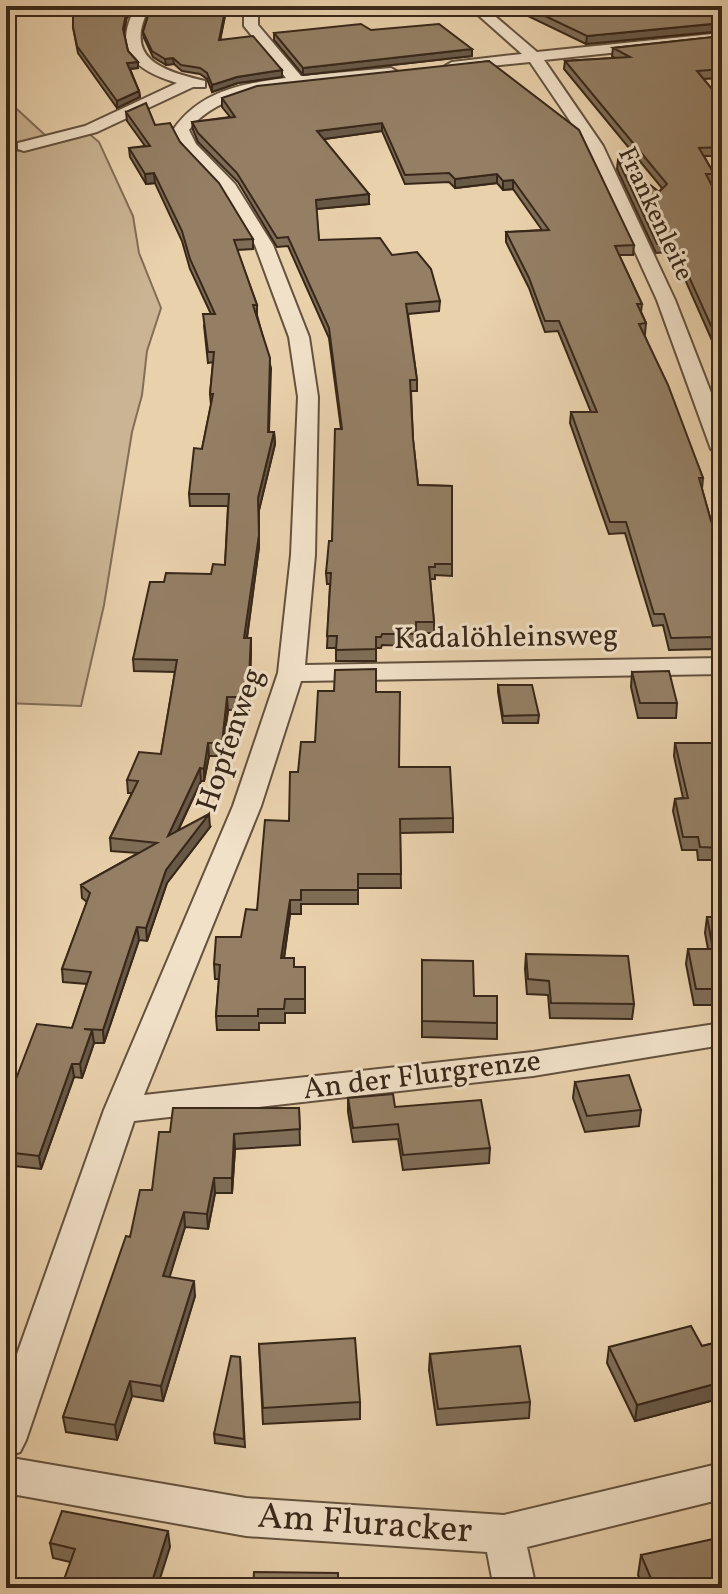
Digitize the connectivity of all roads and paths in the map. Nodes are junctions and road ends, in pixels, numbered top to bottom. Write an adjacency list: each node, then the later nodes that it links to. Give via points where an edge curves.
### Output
1 (143, 6): 8 (street, via 132,26 139,58 158,73)
2 (251, 6): 9 (street, via 251,26)
3 (475, 6): 5 (street, Frankenleite)
4 (722, 37): 5 (street)
5 (535, 58): 6 (street); 12 (street, Frankenleite, via 595,146 616,187)
6 (430, 68)
7 (400, 71): 9 (street)
8 (192, 82): 10 (street); 11 (street, via 91,129)
9 (298, 82): 10 (street)
10 (240, 91): 14 (street, Hopfenweg, via 196,108 181,130 189,146 229,188 264,245 299,337 308,397 303,555)
11 (24, 146)
12 (722, 449)
13 (722, 666): 14 (street, Kadalöhleinsweg)
14 (291, 673): 16 (street, Hopfenweg, via 247,806)
15 (722, 1034): 16 (street, An der Flurgrenze, via 533,1064)
16 (121, 1110): 17 (street, Hopfenweg)
17 (6, 1440)
18 (6, 1475): 20 (street, Am Fluracker, via 246,1517)
19 (722, 1481): 20 (street, Am Fluracker)
20 (504, 1534): 21 (street)
21 (515, 1588)

